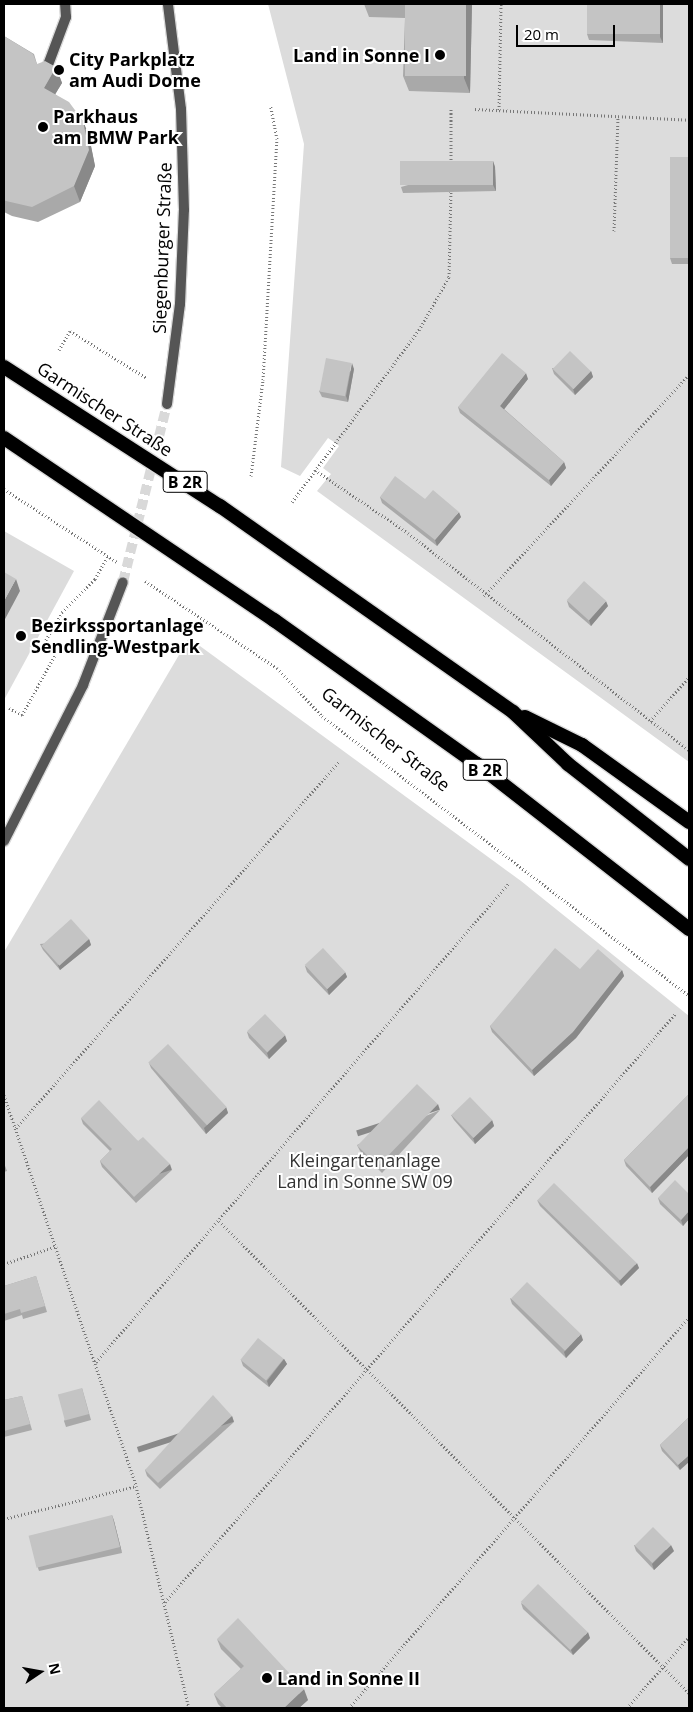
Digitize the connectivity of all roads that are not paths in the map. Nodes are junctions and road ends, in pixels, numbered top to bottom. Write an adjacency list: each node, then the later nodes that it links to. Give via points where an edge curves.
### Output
1 (65, 4): 3 (street, via 66,17)
2 (168, 4): 5 (street, Siegenburger Straße, via 181,109 184,210 180,304)
3 (45, 73)
4 (4, 367): 8 (highway, Garmischer Straße / B 2R, via 228,511)
5 (167, 404)
6 (4, 438): 12 (highway, Garmischer Straße / B 2R, via 250,603 477,764)
7 (122, 582): 10 (street, via 83,685)
8 (513, 712): 9 (highway, via 582,745); 11 (highway, Garmischer Straße / B 2R, via 568,764)
9 (689, 822)
10 (4, 841)
11 (689, 859)
12 (689, 929)

